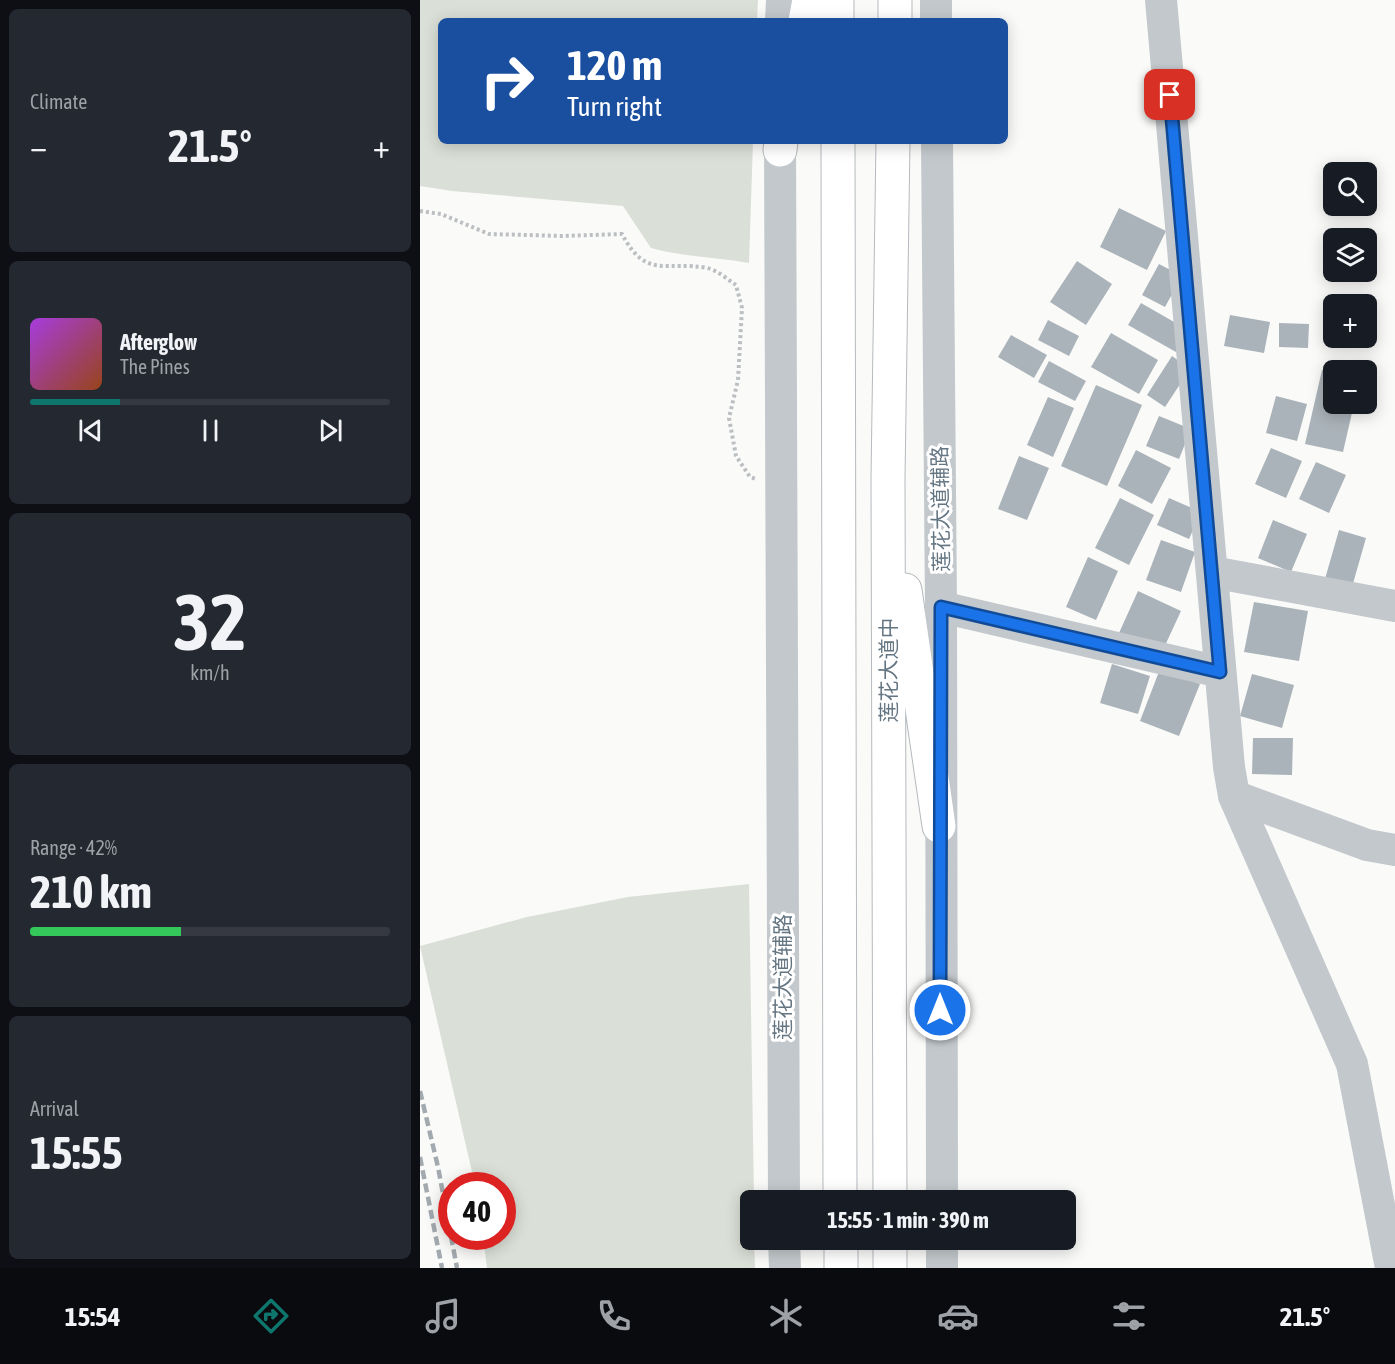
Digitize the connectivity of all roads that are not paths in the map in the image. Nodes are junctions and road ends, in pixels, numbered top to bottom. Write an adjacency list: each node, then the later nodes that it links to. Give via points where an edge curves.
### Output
1 (782, 0): 7 (street)
2 (809, 0): 8 (main road)
3 (837, 0): 9 (main road)
4 (895, 0): 10 (main road)
5 (936, 0): 11 (street)
6 (1161, 0): 17 (street)
7 (781, 18)
8 (806, 18)
9 (837, 18)
10 (895, 18)
11 (936, 18)
12 (780, 144): 24 (street, 莲花大道辅路)
13 (838, 144): 25 (main road)
14 (893, 144): 16 (main road, 莲花大道中)
15 (937, 144): 19 (street, 莲花大道辅路)
16 (888, 478): 22 (main road); 26 (main road, 莲花大道中)
17 (1212, 572): 18 (street); 20 (street)
18 (1395, 606)
19 (941, 607): 20 (street); 22 (street, 莲花大道辅路)
20 (1220, 672): 21 (street)
21 (1234, 796): 23 (street, via 1367,845); 36 (street, via 1352,1064)
22 (939, 826): 27 (street, 莲花大道辅路)
23 (1395, 850)
24 (784, 1190)
25 (840, 1190)
26 (890, 1190)
27 (942, 1190)
28 (784, 1250): 32 (street)
29 (841, 1250): 33 (main road)
30 (890, 1250): 34 (main road)
31 (942, 1250): 35 (street)
32 (784, 1268)
33 (841, 1268)
34 (890, 1268)
35 (942, 1268)
36 (1391, 1268)

